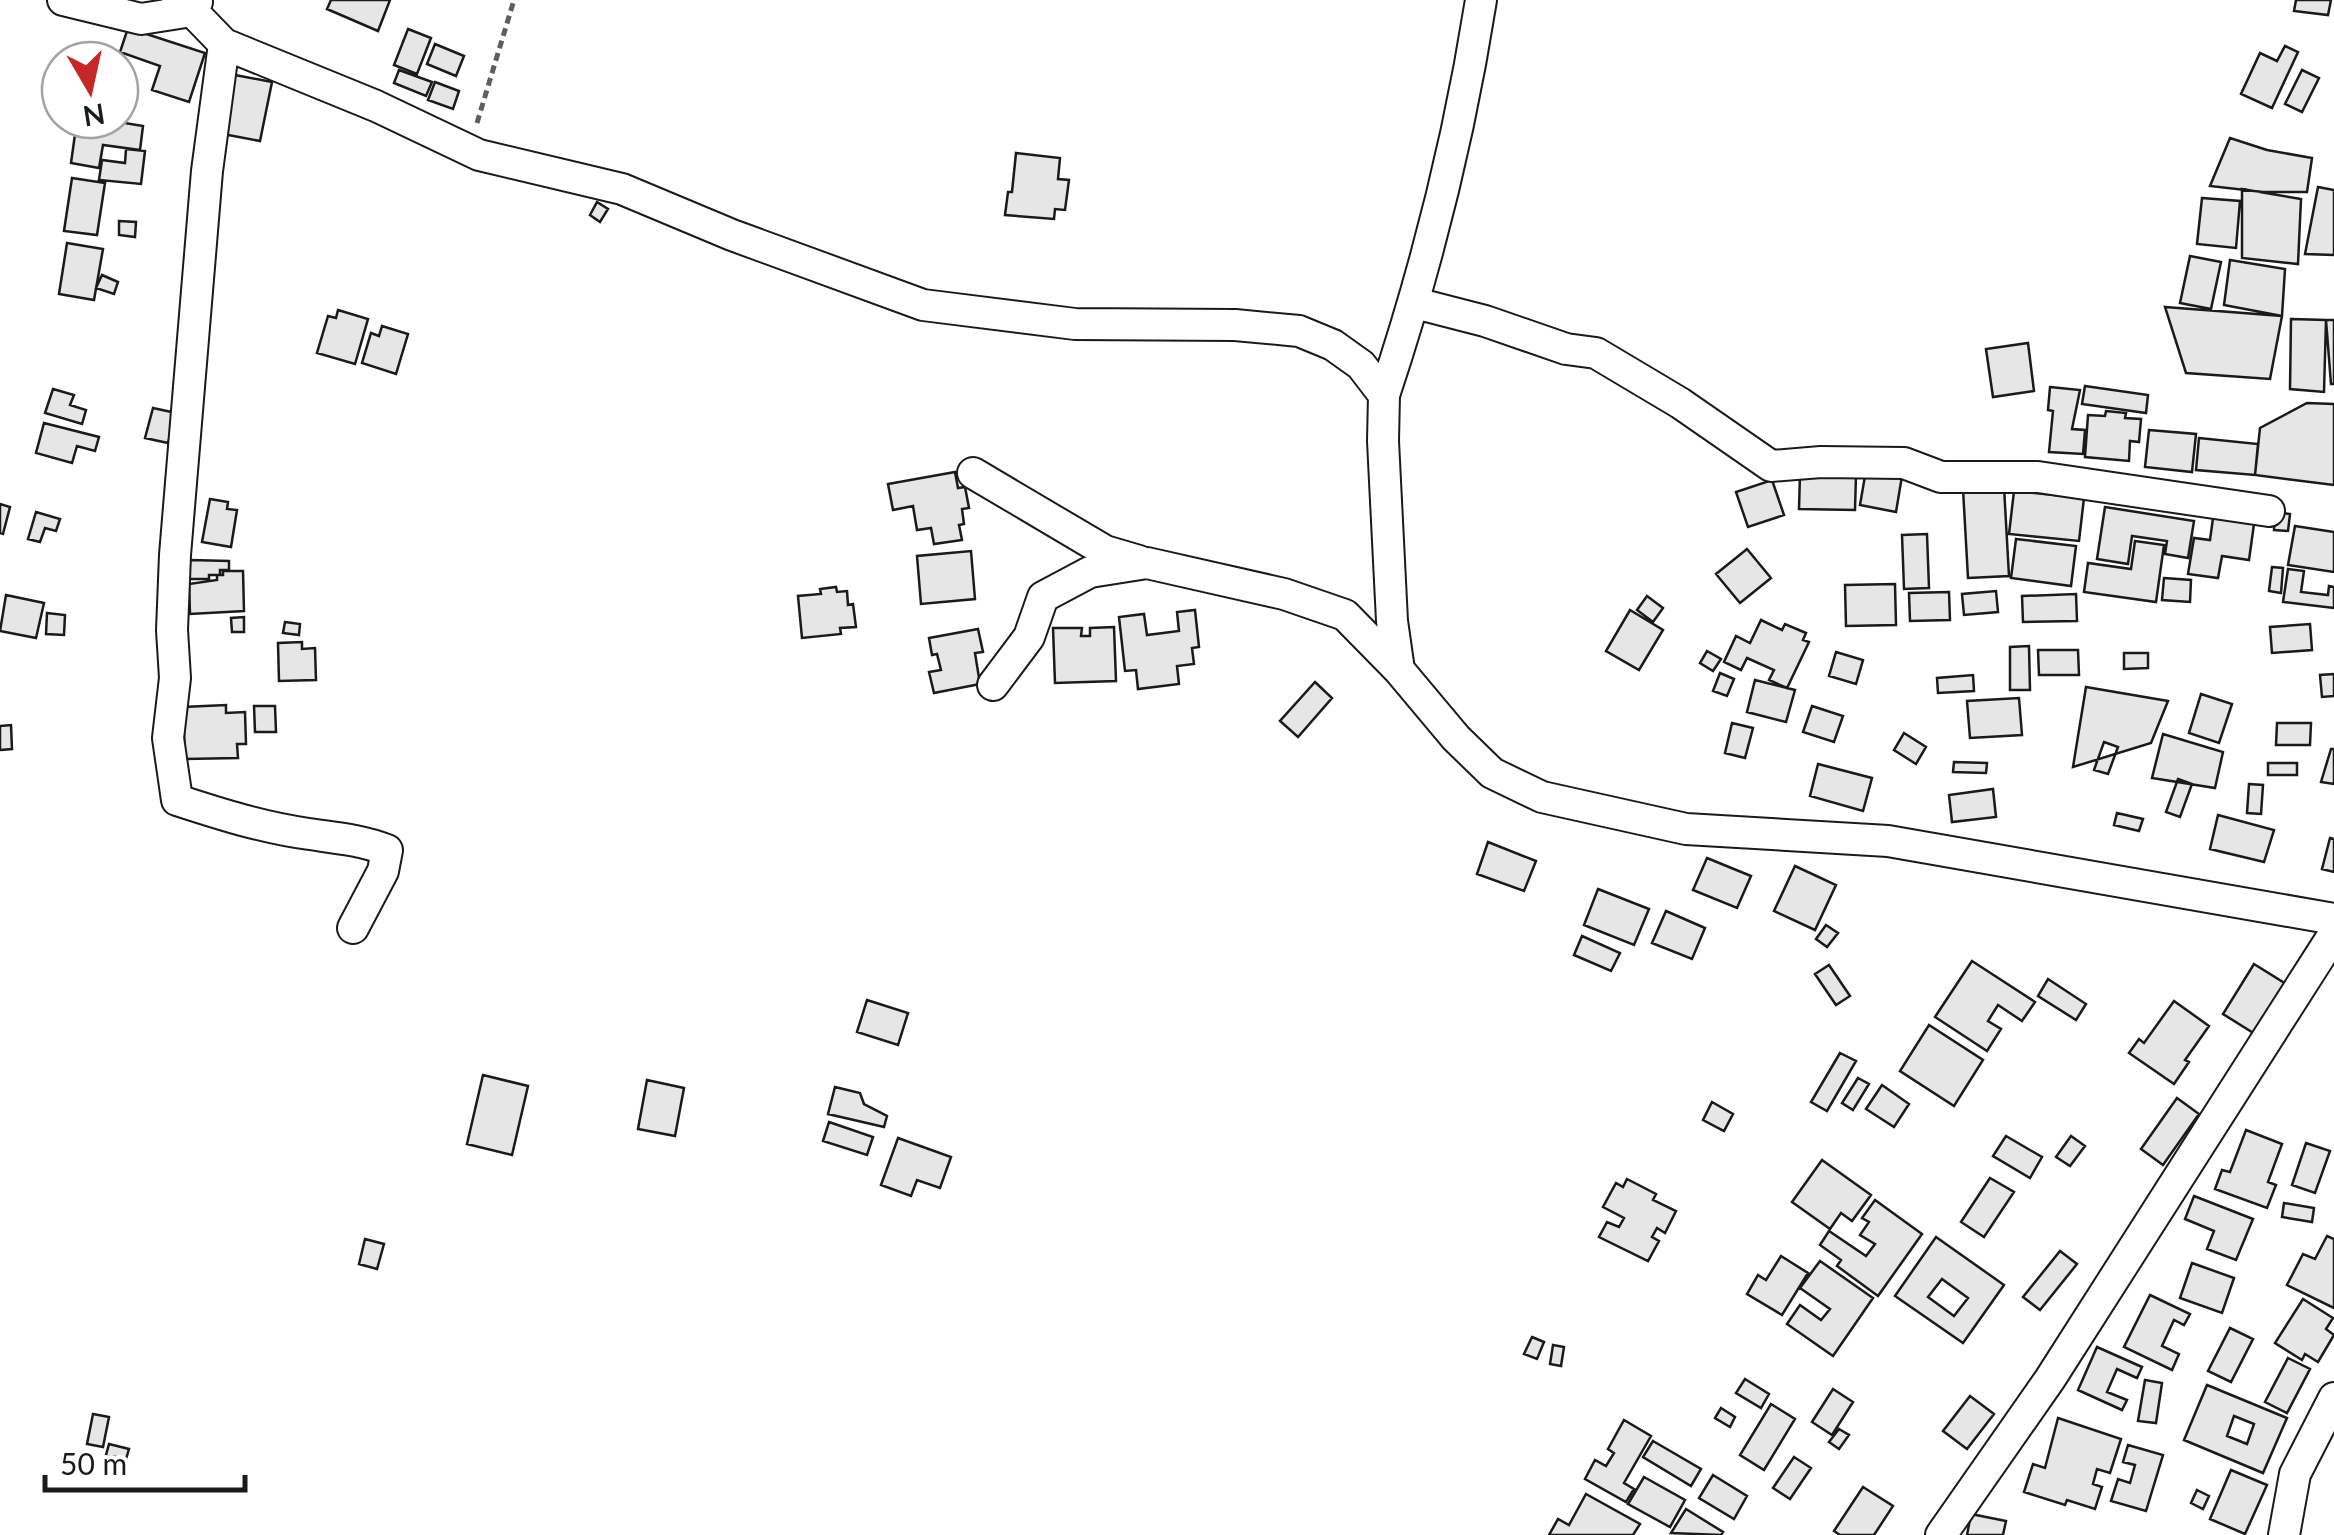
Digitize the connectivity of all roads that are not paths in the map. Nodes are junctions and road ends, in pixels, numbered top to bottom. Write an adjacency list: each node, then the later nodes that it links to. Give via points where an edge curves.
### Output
1 (63, 0): 3 (street, via 141,19)
2 (1481, 0): 5 (street)
3 (189, 4): 4 (street)
4 (224, 44): 6 (street, via 478,156 622,190 923,305 1075,324 1300,331 1361,365); 13 (street, via 175,555 168,738 177,800 387,850)
5 (1415, 303): 6 (street); 8 (street, via 1596,353 1771,466 1904,463 1941,477 2038,477)
6 (1384, 395): 10 (street)
7 (973, 474): 9 (street, via 1105,551)
8 (2269, 512)
9 (1147, 563): 10 (street, via 1345,615); 11 (street, via 1090,572 1043,597 1029,637)
10 (1399, 670): 12 (street, via 1492,774 1542,797 1686,829 1888,841)
11 (993, 685)
12 (2334, 919)
13 (353, 928)
14 (2334, 934): 16 (street, via 2050,1380)
15 (2334, 1398): 17 (street, via 2295,1474)
16 (1941, 1535)
17 (2284, 1535)

